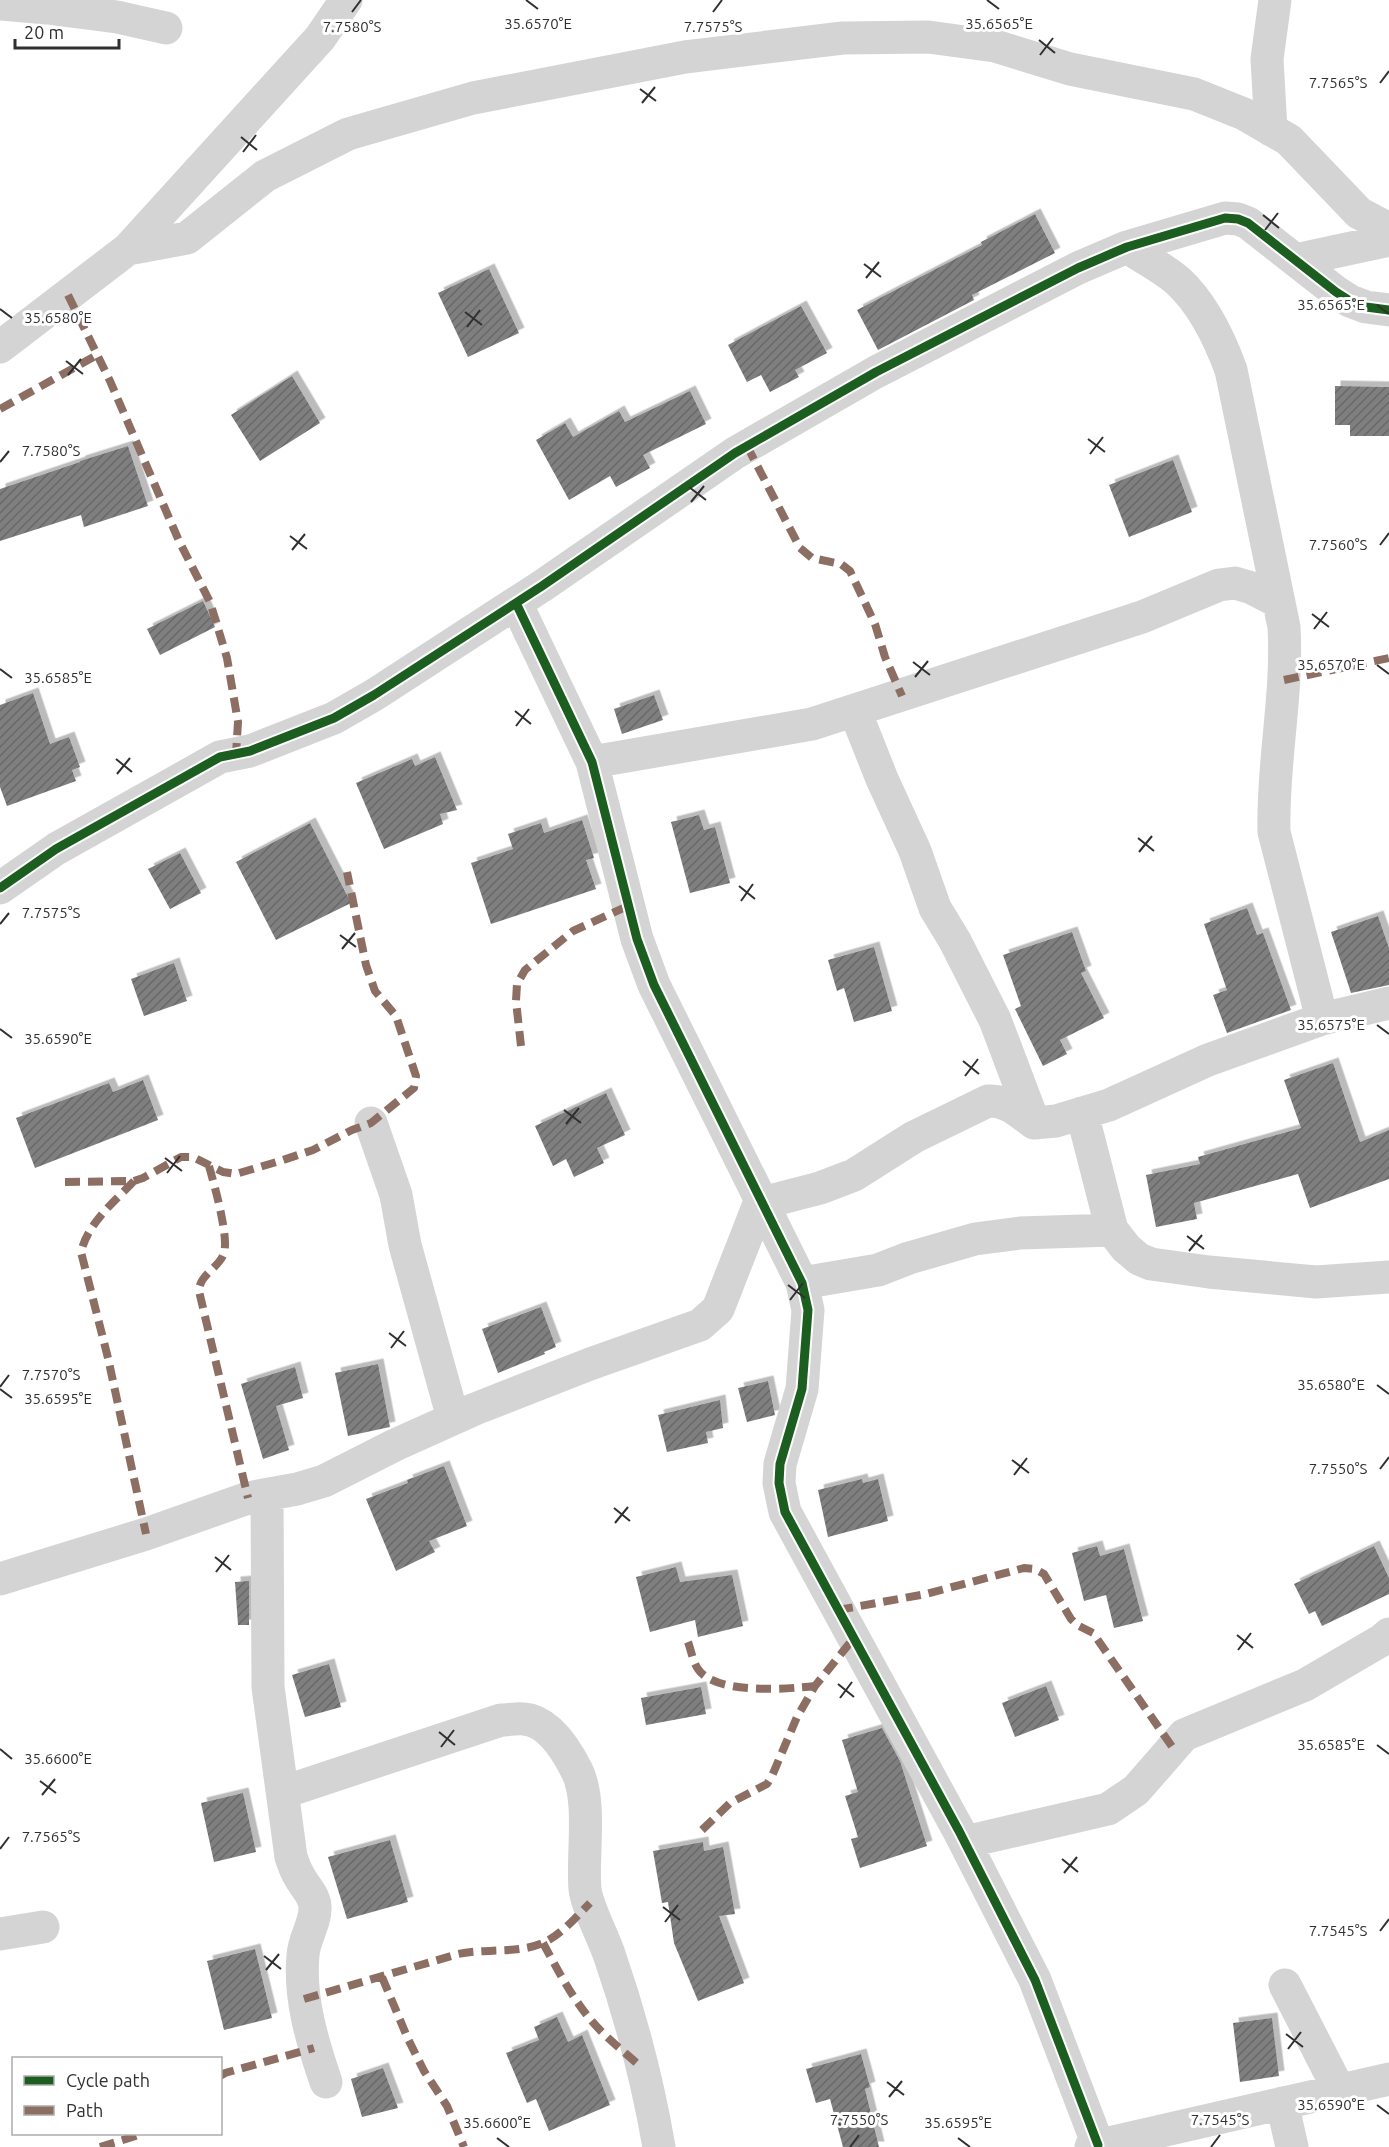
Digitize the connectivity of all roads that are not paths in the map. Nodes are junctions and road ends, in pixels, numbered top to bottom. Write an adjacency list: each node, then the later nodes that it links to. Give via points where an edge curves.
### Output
1 (346, 0): 9 (street, via 320,38)
2 (1275, 0): 5 (street, via 1267,59)
3 (0, 4): 4 (street, via 117,17)
4 (166, 28)
5 (1271, 130): 6 (street, via 1289,140 1359,213); 9 (street, via 1194,93 1070,69 995,46 928,37 843,38 685,57 473,98 348,134 265,176 187,238)
6 (1389, 229)
7 (1389, 240): 10 (street)
8 (1127, 247): 10 (street, via 1225,218 1238,219); 13 (street, via 1189,292 1224,352); 14 (street, via 1078,268 876,372 747,446)
9 (128, 249): 12 (street)
10 (1296, 260): 11 (street, via 1350,301)
11 (1389, 310)
12 (0, 347)
13 (1279, 602): 15 (street, via 1252,588 1234,583 1220,585 1142,617); 19 (street, via 1286,658 1274,832)
14 (516, 603): 16 (street); 17 (street, via 334,718 250,751 220,757 56,849)
15 (855, 711): 16 (street, via 812,724); 22 (street, via 935,908 995,1020)
16 (592, 762): 23 (street, via 637,939 654,985)
17 (0, 888)
18 (1389, 1003): 19 (street)
19 (1322, 1019): 20 (street, via 1208,1060 1109,1105)
20 (1082, 1113): 22 (street); 24 (street)
21 (371, 1123): 27 (street, via 396,1195 405,1245)
22 (1034, 1123): 23 (street, via 1008,1104 988,1101 914,1137 855,1174 820,1188)
23 (762, 1201): 26 (street); 27 (street, via 718,1309 700,1325)
24 (1112, 1230): 25 (street, via 1126,1248 1151,1264 1316,1282); 26 (street, via 1020,1233 975,1239 878,1270)
25 (1389, 1277)
26 (802, 1282): 32 (street, via 808,1310 802,1389 788,1432 779,1483 785,1512)
27 (453, 1418): 28 (street, via 324,1481)
28 (267, 1494): 29 (street); 31 (street, via 268,1687)
29 (0, 1579)
30 (1389, 1634): 32 (street, via 1305,1685 1184,1735 1136,1790 1108,1809)
31 (284, 1792): 37 (street, via 291,1857 315,1904 301,1980 313,2044); 41 (street, via 501,1720 525,1719 541,1725 564,1748 579,1774 584,1800 585,1891 633,2032)
32 (965, 1842): 40 (street, via 1035,1980)
33 (43, 1927): 34 (street)
34 (0, 1934)
35 (1286, 1985): 38 (street)
36 (1389, 2079): 38 (street)
37 (326, 2082)
38 (1339, 2090): 39 (street)
39 (1281, 2103): 40 (street); 42 (street)
40 (1094, 2146)
41 (659, 2147)
42 (1292, 2147)

